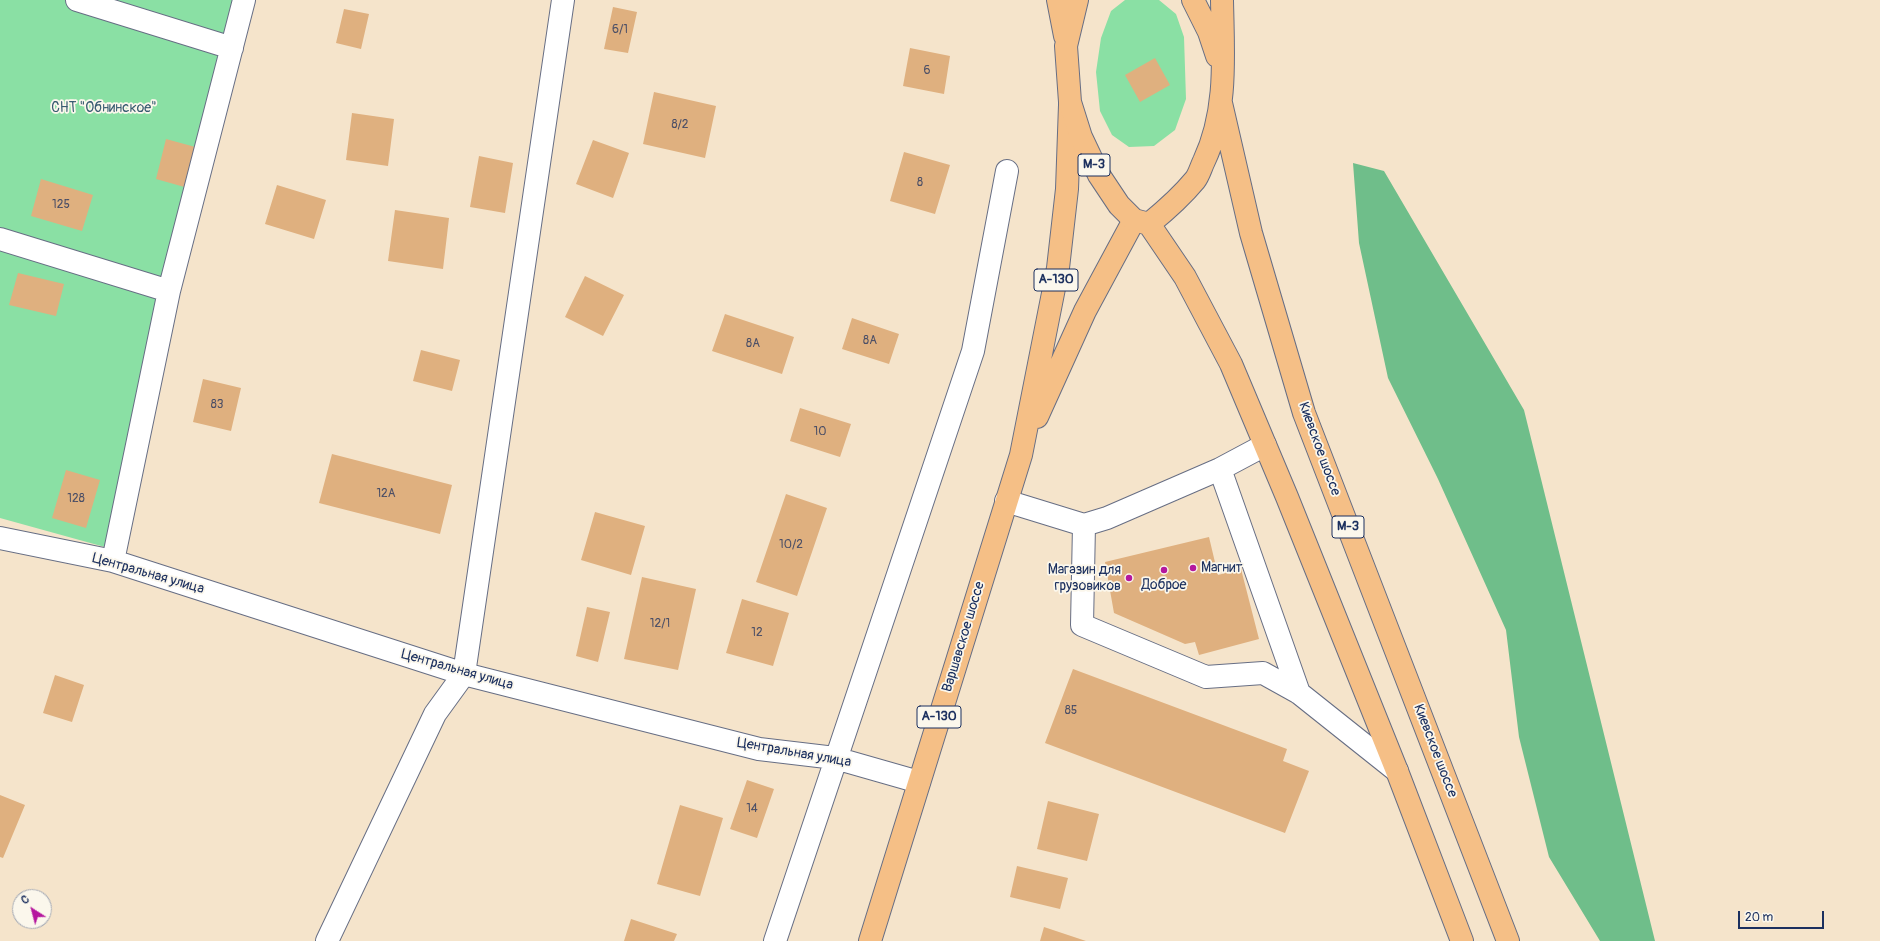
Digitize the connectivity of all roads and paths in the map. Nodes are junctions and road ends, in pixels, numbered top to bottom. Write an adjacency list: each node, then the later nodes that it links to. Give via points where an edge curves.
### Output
1 (77, 0): 9 (street)
2 (244, 0): 9 (street)
3 (563, 0): 24 (street)
4 (1058, 0): 8 (main road, М-3)
5 (1077, 0): 8 (main road)
6 (1193, 0): 10 (main road, М-3, via 1209,32)
7 (1222, 0): 10 (main road)
8 (1066, 46): 11 (main road, М-3)
9 (232, 48): 16 (street)
10 (1223, 76): 12 (main road, М-3)
11 (1070, 102): 14 (main road, М-3, via 1081,138 1099,175 1119,205); 18 (main road, А-130, via 1067,189 1058,268)
12 (1221, 103): 14 (main road, А-130, via 1212,145 1196,179 1169,208); 33 (main road, Киевское шоссе / М-3, via 1251,233 1304,413)
13 (1007, 171): 26 (street, via 973,351)
14 (1141, 222): 17 (main road, М-3, via 1185,277 1231,364); 18 (main road, А-130, via 1085,311)
15 (0, 239): 16 (street)
16 (169, 291): 23 (street)
17 (1265, 445): 19 (street); 27 (main road, М-3)
18 (1020, 455): 20 (main road, А-130)
19 (1220, 469): 21 (street, via 1107,518); 25 (street)
20 (1007, 497): 21 (street); 28 (main road, Варшавское шоссе / А-130)
21 (1084, 525): 25 (street, via 1082,625 1206,677 1263,673)
22 (0, 538): 23 (street, Центральная улица)
23 (113, 561): 24 (street, Центральная улица)
24 (464, 674): 26 (street, Центральная улица, via 759,749); 29 (street, via 435,714)
25 (1299, 692): 27 (street)
26 (835, 758): 28 (street, Центральная улица); 30 (street)
27 (1397, 771): 32 (main road, М-3)
28 (919, 782): 31 (main road, Варшавское шоссе / А-130)
29 (327, 941)
30 (775, 941)
31 (870, 941)
32 (1462, 941)
33 (1508, 941)

